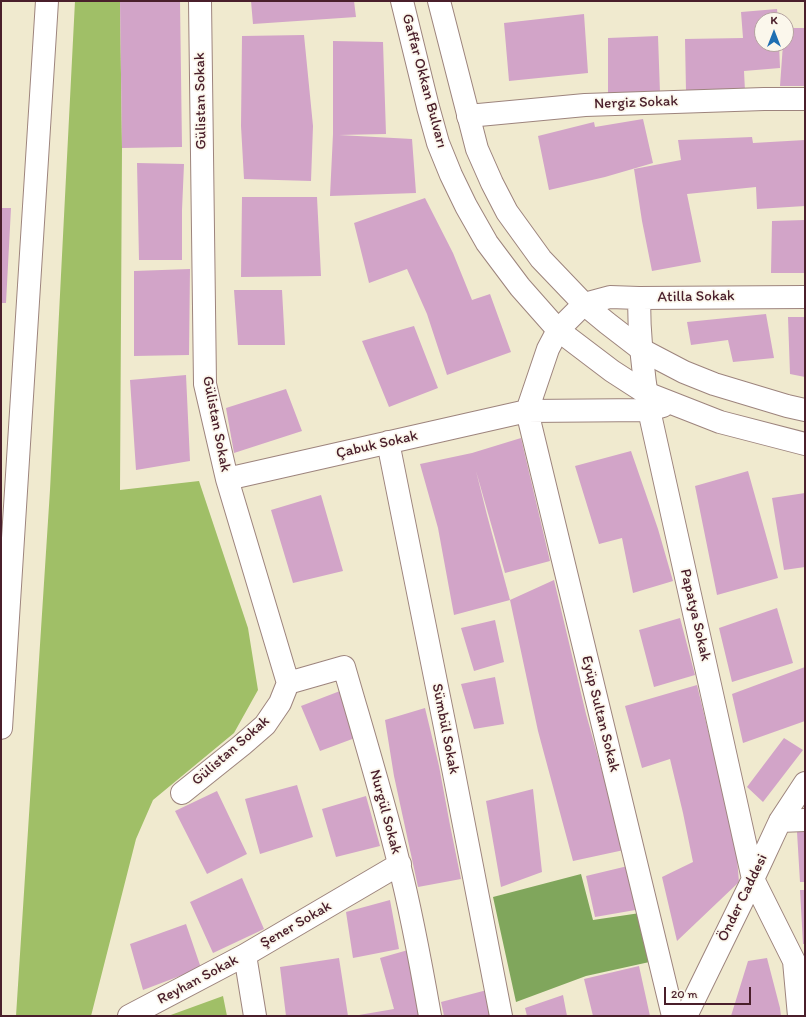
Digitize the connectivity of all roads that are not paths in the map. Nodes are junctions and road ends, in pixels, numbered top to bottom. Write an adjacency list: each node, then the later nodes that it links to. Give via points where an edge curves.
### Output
1 (47, 1): 19 (street)
2 (200, 1): 17 (street, Gülistan Sokak, via 205,384)
3 (402, 1): 10 (street, Gaffar Okkan Bulvarı, via 438,142 466,206 487,243 520,287)
4 (439, 1): 6 (street)
5 (805, 99): 6 (street, Nergiz Sokak, via 585,105)
6 (468, 116): 9 (street, via 478,149 507,212 541,259)
7 (805, 297): 8 (street, Atilla Sokak)
8 (639, 298): 9 (street, via 610,297); 11 (street, Atilla Sokak)
9 (584, 304): 10 (street); 11 (street)
10 (558, 330): 12 (street, Gaffar Okkan Bulvarı); 14 (street, via 548,349)
11 (642, 350): 12 (street, Papatya Sokak); 13 (street, via 714,384)
12 (648, 402): 14 (street, Çabuk Sokak); 16 (street, Gaffar Okkan Bulvarı, via 672,403 720,422); 25 (street, Papatya Sokak)
13 (805, 410)
14 (527, 411): 15 (street, Çabuk Sokak); 32 (street, Eyüp Sultan Sokak)
15 (388, 442): 17 (street, Çabuk Sokak); 31 (street, Sümbül Sokak)
16 (805, 444)
17 (227, 479): 18 (street, Gülistan Sokak)
18 (288, 684): 21 (street, Gülistan Sokak, via 280,703 265,725); 24 (street, Nurgül Sokak, via 344,668)
19 (1, 728)
20 (805, 783): 23 (street, Önder Caddesi)
21 (182, 793)
22 (805, 820): 23 (street)
23 (780, 821): 25 (street, Önder Caddesi)
24 (400, 864): 26 (street, Şener Sokak); 30 (street, Nurgül Sokak)
25 (753, 879): 27 (street, Papatya Sokak); 33 (street, Önder Caddesi)
26 (245, 955): 28 (street, Reyhan Sokak); 29 (street, Şener Sokak)
27 (800, 961): 34 (street)
28 (129, 1016)
29 (255, 1016)
30 (430, 1016)
31 (501, 1016)
32 (674, 1016)
33 (686, 1016)
34 (799, 1016)

